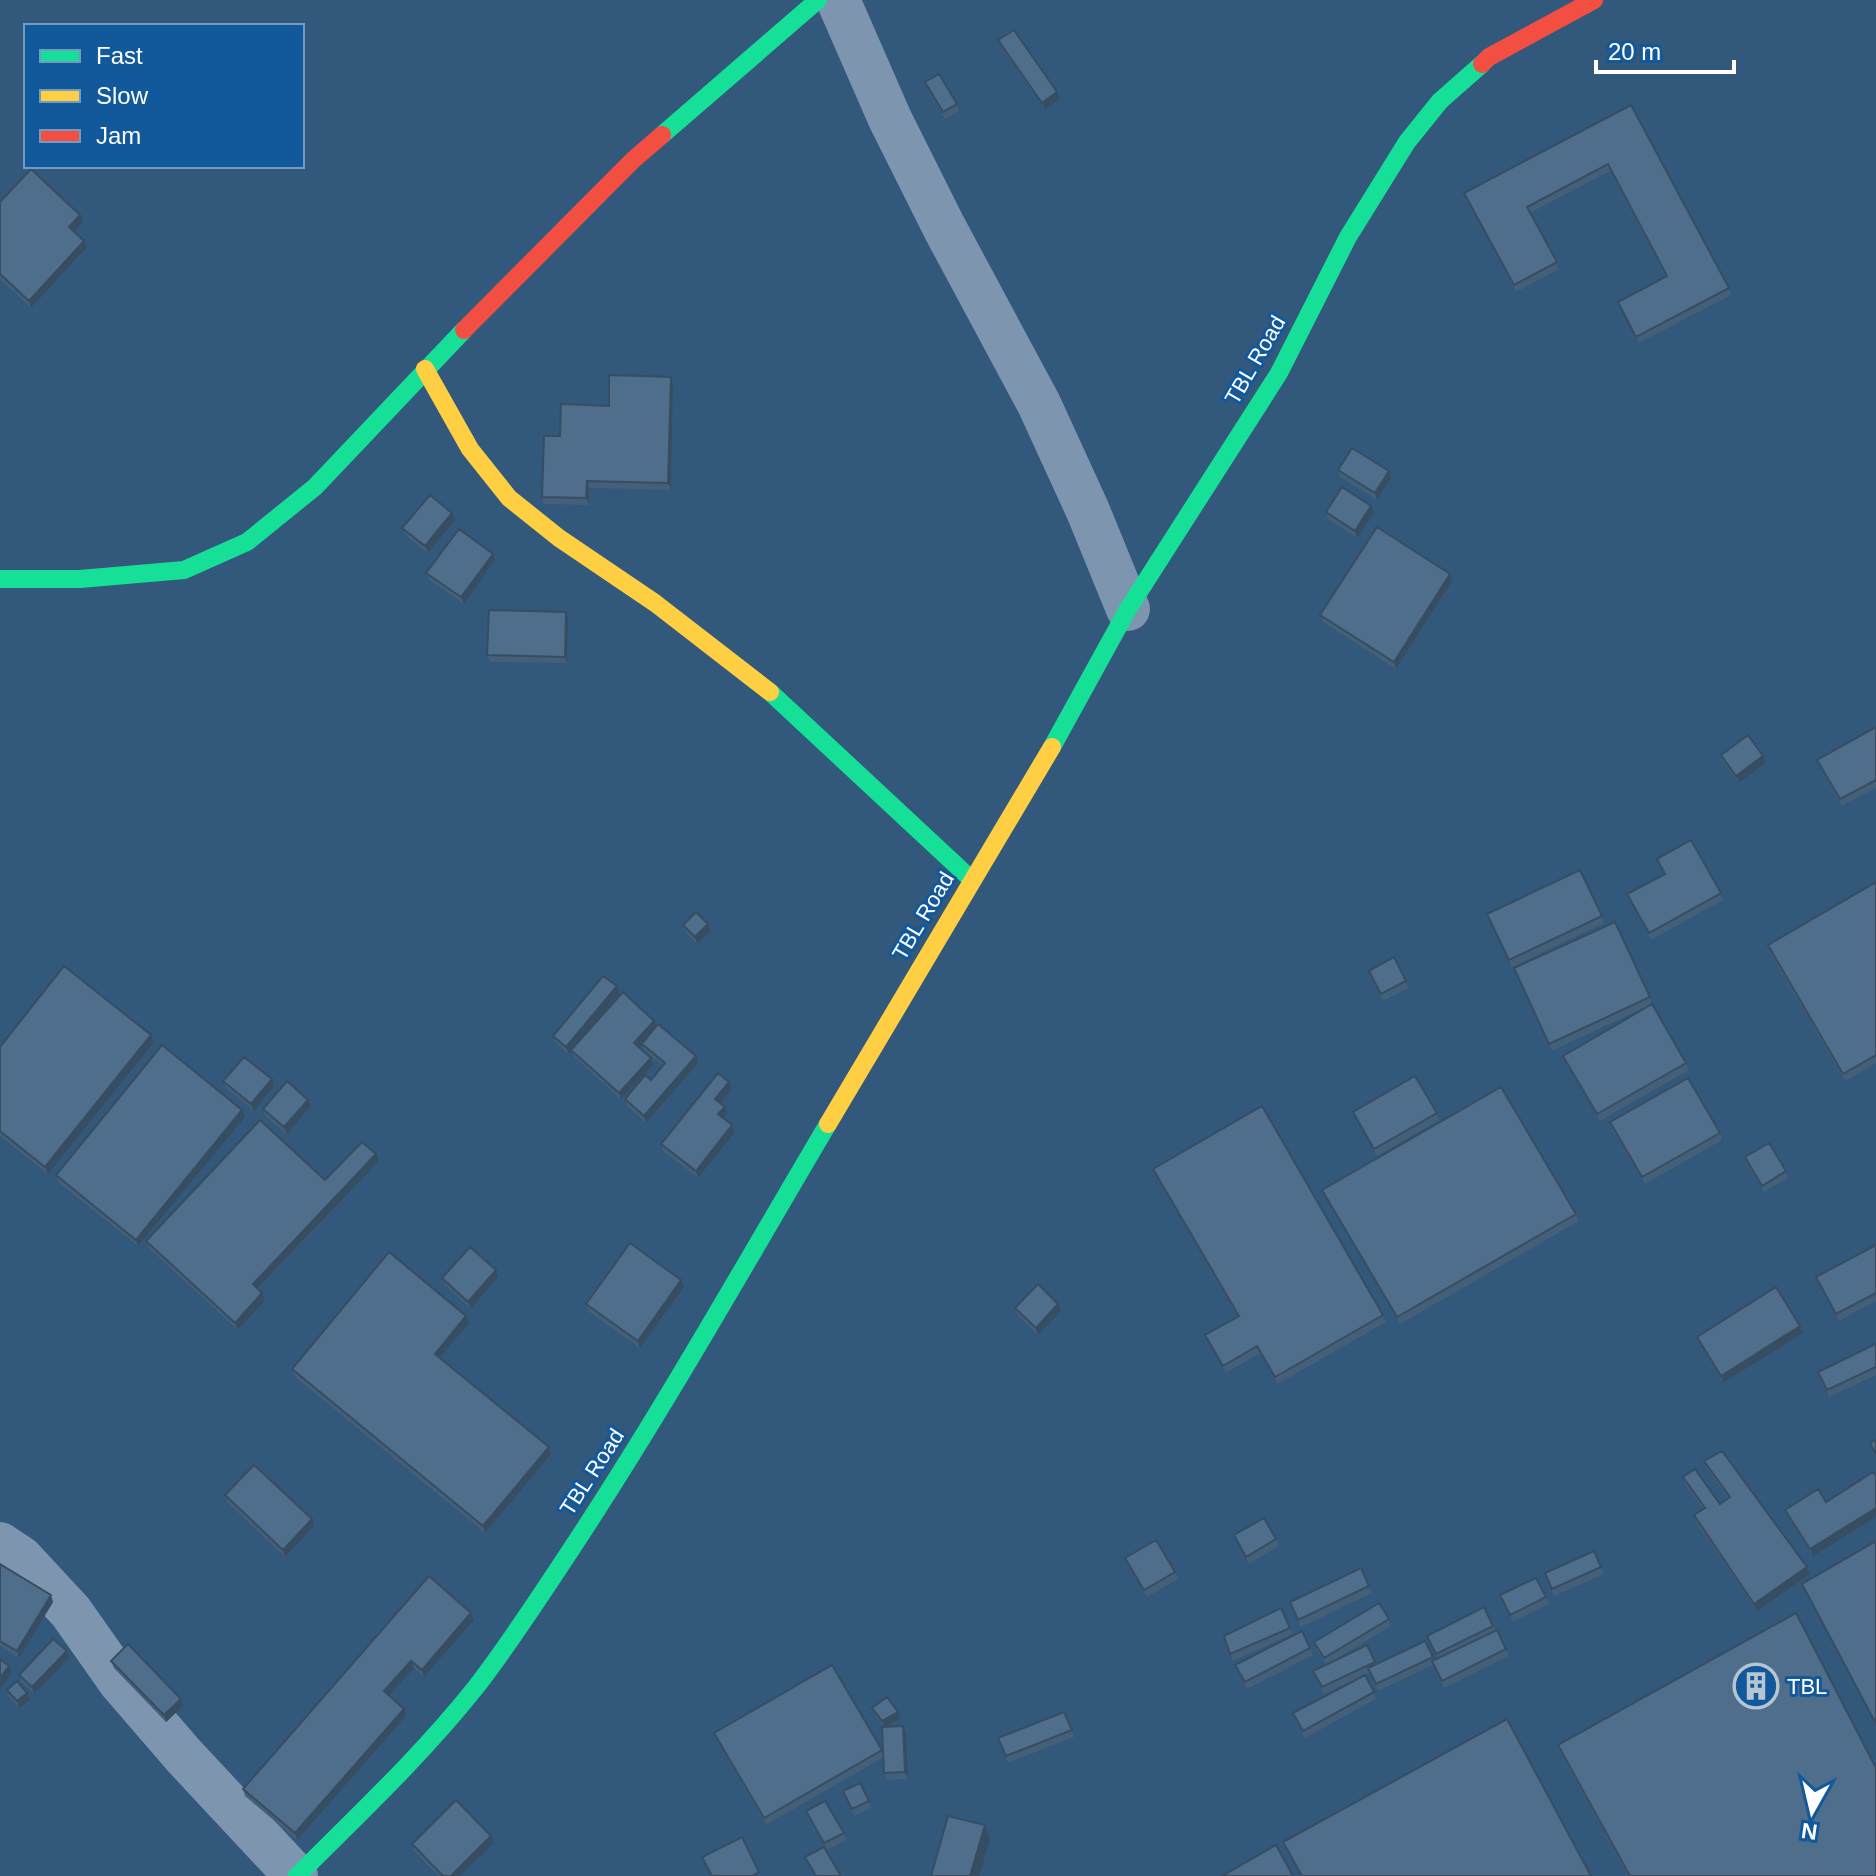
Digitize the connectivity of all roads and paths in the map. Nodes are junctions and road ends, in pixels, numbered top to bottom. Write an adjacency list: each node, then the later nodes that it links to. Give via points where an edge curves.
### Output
1 (818, 0): 4 (street, via 633,160)
2 (838, 0): 6 (street, via 890,119 1039,404)
3 (1594, 0): 6 (street, TBL Road, via 1489,57 1440,101 1407,142 1348,237 1279,373)
4 (425, 369): 5 (street, via 315,487 247,542 184,570); 7 (street, via 470,449 509,498 767,689)
5 (0, 579)
6 (1128, 609): 7 (street, TBL Road)
7 (972, 880): 9 (street, TBL Road, via 686,1368 521,1625 417,1755)
8 (0, 1544): 9 (street, via 21,1558 71,1612 121,1683)
9 (296, 1876)

